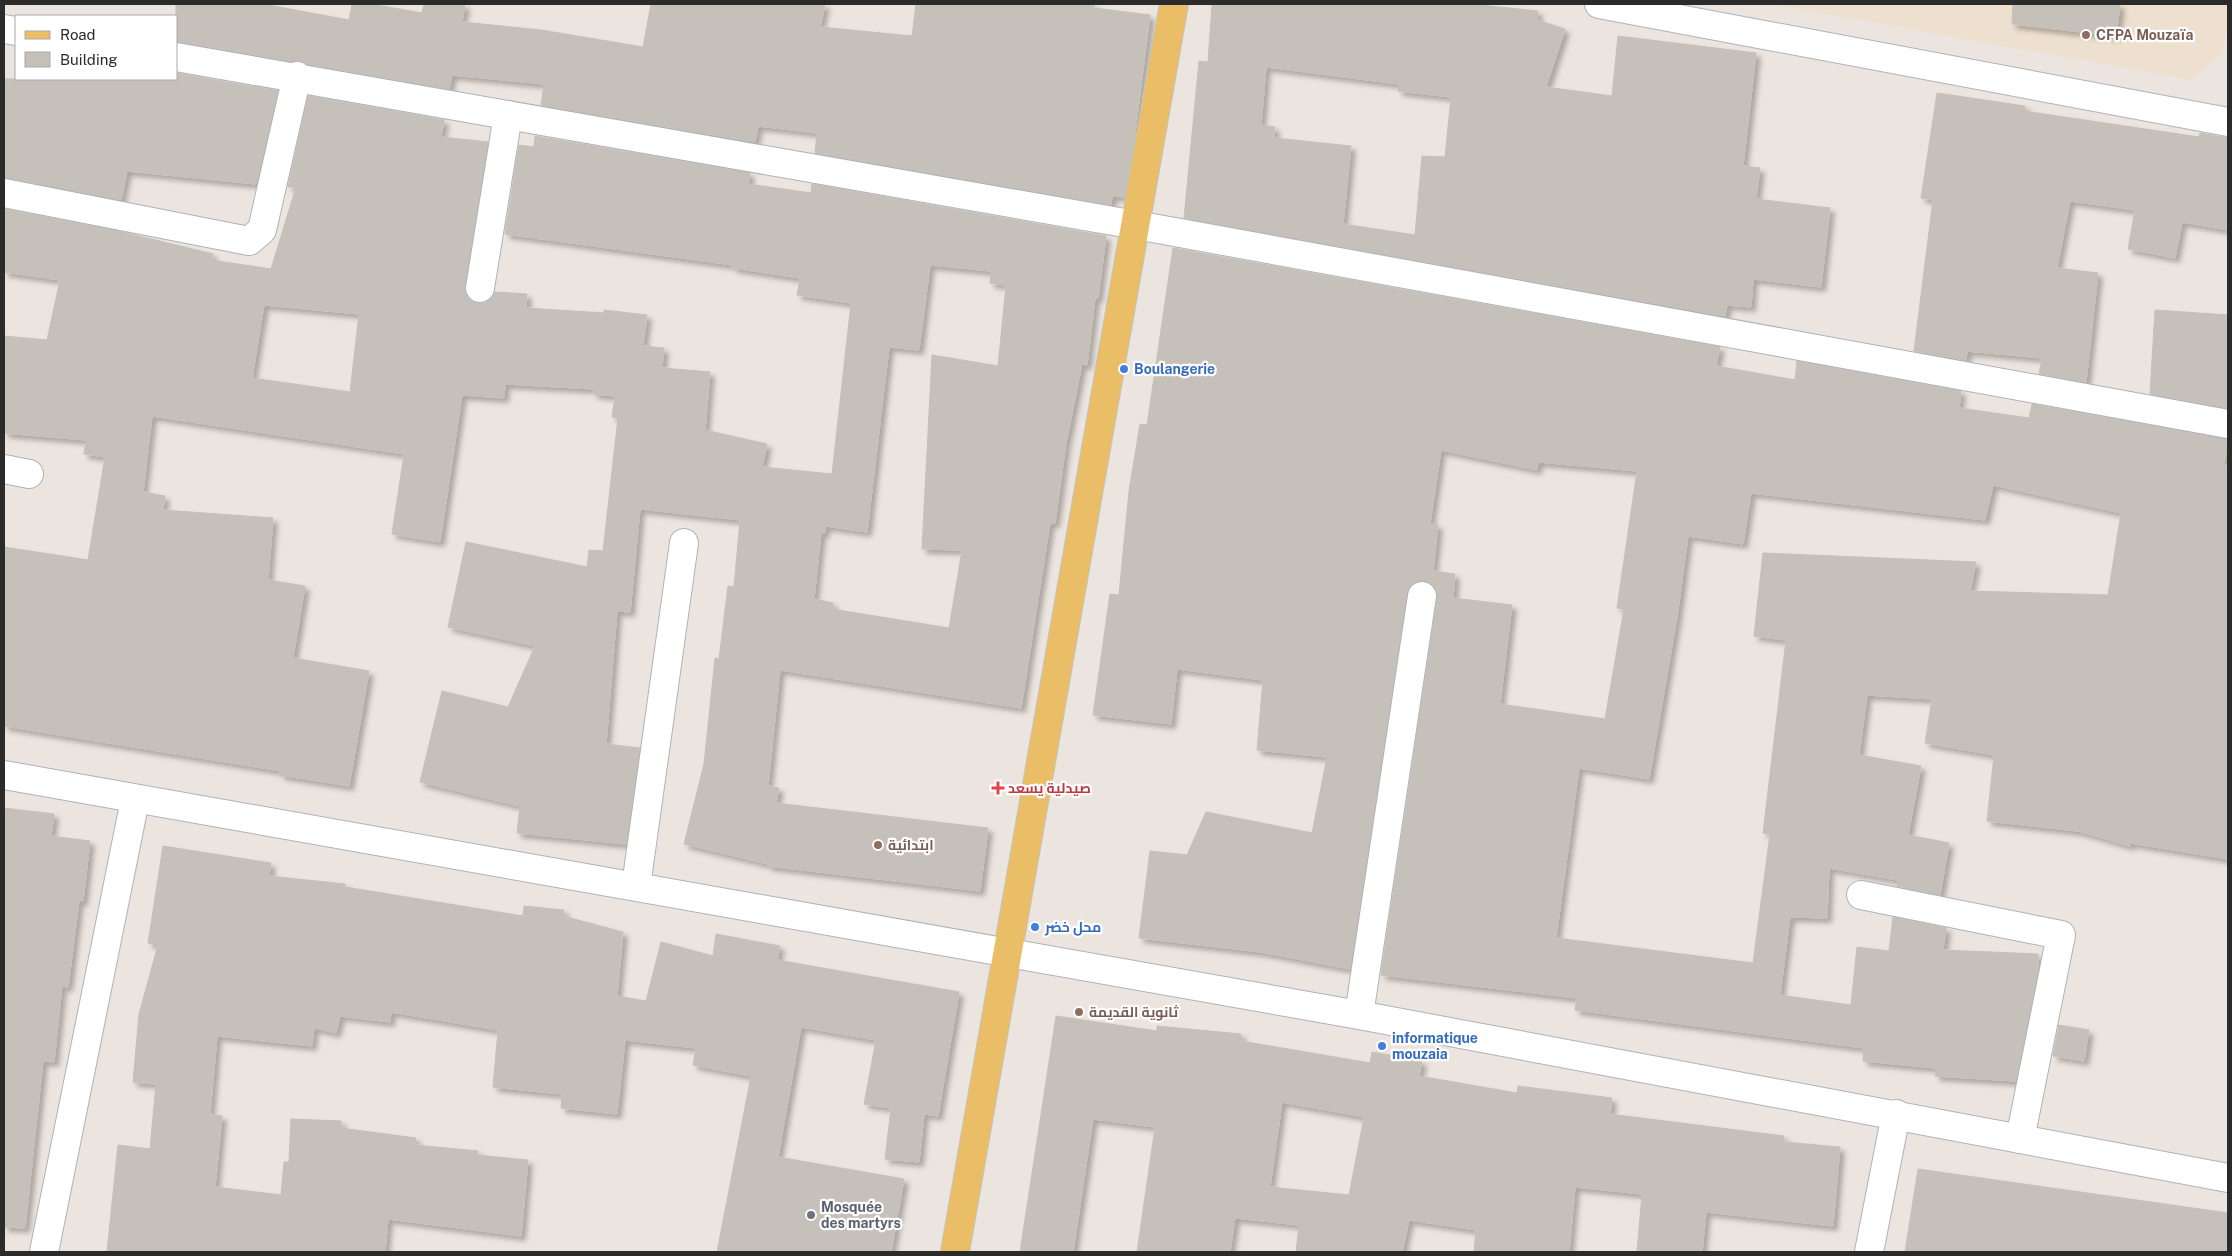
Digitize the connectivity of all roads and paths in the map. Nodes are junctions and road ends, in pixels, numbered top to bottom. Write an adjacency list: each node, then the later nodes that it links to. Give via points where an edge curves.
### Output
1 (1174, 4): 8 (main road)
2 (1599, 4): 6 (street)
3 (178, 57): 4 (street)
4 (297, 76): 5 (street); 7 (street, via 262,230 249,242)
5 (508, 115): 8 (street); 9 (street)
6 (2228, 122)
7 (4, 193)
8 (1136, 225): 10 (street); 17 (main road)
9 (480, 288)
10 (2228, 424)
11 (684, 543): 15 (street)
12 (1422, 596): 18 (street)
13 (4, 775): 14 (street)
14 (135, 800): 15 (street); 22 (street)
15 (636, 886): 17 (street)
16 (1861, 895): 20 (street, via 2061,935)
17 (1008, 952): 18 (street); 23 (main road)
18 (1359, 1015): 19 (street)
19 (1896, 1114): 20 (street); 24 (street)
20 (2020, 1139): 21 (street)
21 (2228, 1178)
22 (44, 1252)
23 (955, 1252)
24 (1869, 1252)

